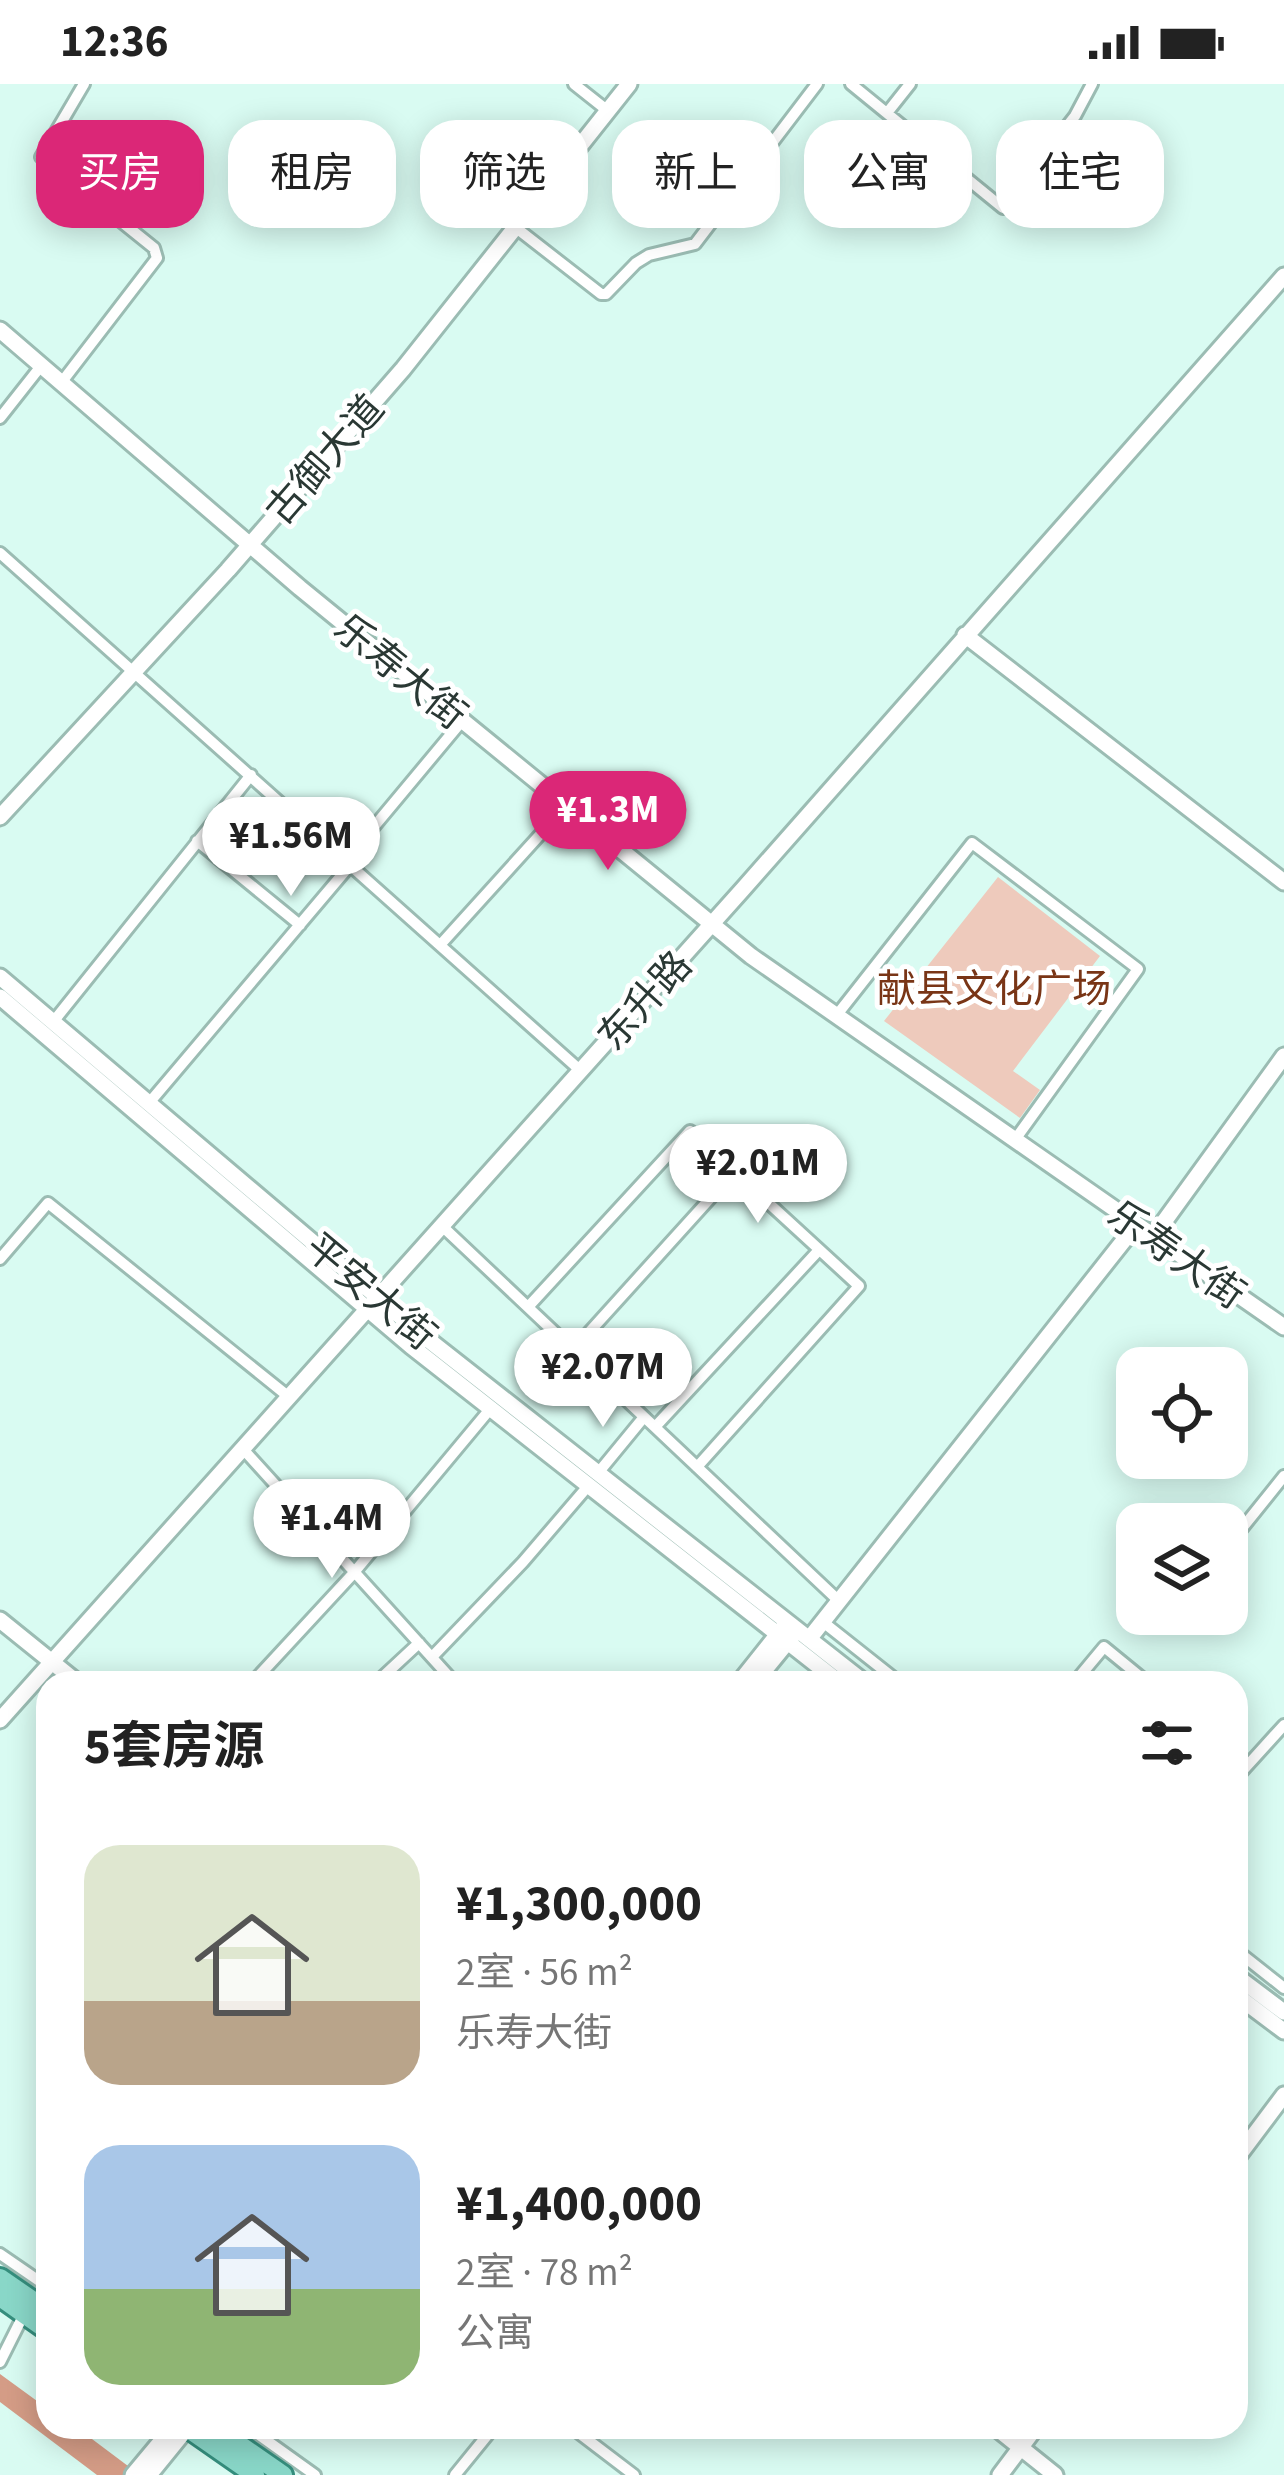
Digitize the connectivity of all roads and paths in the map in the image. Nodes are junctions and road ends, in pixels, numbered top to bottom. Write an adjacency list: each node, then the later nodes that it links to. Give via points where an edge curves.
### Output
1 (84, 84): 16 (street, via 40,157 157,258)
2 (574, 84): 8 (street)
3 (629, 84): 8 (main road, 古御大道)
4 (817, 84): 12 (street, via 695,244 636,263 606,294)
5 (851, 84): 9 (street)
6 (910, 84): 9 (street)
7 (1092, 84): 9 (street, via 1003,208)
8 (608, 111): 10 (main road, 古御大道)
9 (886, 113)
10 (588, 136)
11 (514, 228): 18 (main road, 古御大道)
12 (516, 228)
13 (1284, 275): 20 (main road, 东升路)
14 (0, 331): 15 (main road, 乐寿大街)
15 (41, 366): 16 (main road, 乐寿大街); 17 (street)
16 (62, 383): 18 (main road, 乐寿大街)
17 (0, 418)
18 (249, 545): 21 (main road, 古御大道); 22 (main road, 乐寿大街)
19 (0, 553): 21 (street)
20 (965, 634): 28 (main road); 30 (main road, 东升路)
21 (133, 673): 23 (street); 25 (main road, 古御大道)
22 (462, 721): 24 (main road, 乐寿大街); 27 (street)
23 (251, 775): 26 (street); 27 (street)
24 (566, 806): 30 (main road, 乐寿大街); 31 (street)
25 (0, 817)
26 (197, 841): 29 (street); 35 (street)
27 (350, 862): 29 (street); 31 (street)
28 (1284, 882)
29 (300, 925): 38 (street)
30 (712, 925): 34 (main road, 乐寿大街); 37 (main road, 东升路)
31 (441, 944): 37 (street)
32 (0, 976): 35 (main road, 平安大街)
33 (0, 997): 46 (main road, 平安大街)
34 (836, 1016): 39 (main road, 乐寿大街); 39 (street, via 972,843 1138,969)
35 (53, 1022): 38 (main road, 平安大街)
36 (1284, 1056): 43 (main road)
37 (581, 1071): 42 (main road, 东升路)
38 (149, 1103): 46 (main road, 平安大街)
39 (1014, 1141): 41 (main road, 乐寿大街)
40 (734, 1172): 44 (street); 47 (street, via 690,1131); 49 (street)
41 (1136, 1225): 43 (main road, 乐寿大街); 60 (main road)
42 (442, 1226): 46 (main road, 东升路); 47 (street)
43 (1153, 1237): 48 (main road, 乐寿大街)
44 (819, 1250): 53 (street); 55 (street, via 859,1286)
45 (0, 1259): 50 (street, via 48,1203)
46 (373, 1304): 50 (main road, 东升路); 51 (main road, 平安大街); 57 (main road, 平安大街)
47 (527, 1307): 49 (street)
48 (1284, 1328)
49 (573, 1350): 52 (street)
50 (290, 1397): 54 (main road, 东升路)
51 (491, 1408): 57 (main road, 平安大街); 59 (street)
52 (644, 1417): 53 (street); 57 (street)
53 (655, 1427): 55 (street)
54 (243, 1449): 59 (street); 66 (main road, 东升路)
55 (697, 1467): 60 (street)
56 (1284, 1476): 58 (street)
57 (593, 1479): 63 (main road, 平安大街); 65 (street)
58 (1248, 1521)
59 (355, 1572): 64 (street); 69 (street)
60 (839, 1601): 62 (main road)
61 (0, 1620): 66 (main road)
62 (823, 1622): 63 (main road); 76 (street)
63 (792, 1633): 72 (main road); 73 (main road); 74 (main road, 平安大街); 75 (main road, 平安大街)
64 (419, 1643): 65 (street); 70 (street)
65 (432, 1657): 71 (street)
66 (52, 1662): 67 (main road, 东升路); 68 (main road)
67 (44, 1671)
68 (63, 1671)
69 (263, 1671)
70 (389, 1671)
71 (444, 1671)
72 (752, 1671)
73 (763, 1671)
74 (828, 1671)
75 (847, 1671)
76 (885, 1671)
77 (1084, 1671): 78 (street, via 1103,1647)
78 (1133, 1671)
79 (36, 1680): 80 (main road, 东升路)
80 (0, 1720)
81 (1284, 1725): 82 (street)
82 (1248, 1766)
83 (1248, 1960): 85 (street)
84 (1248, 1985): 87 (main road)
85 (1284, 1988)
86 (1248, 2004): 88 (main road)
87 (1284, 2012)
88 (1284, 2031)
89 (1284, 2095): 90 (main road)
90 (1248, 2143)
91 (0, 2254): 93 (street)
92 (0, 2278): 95 (main road)
93 (36, 2279)
94 (0, 2297): 96 (main road)
95 (36, 2303)
96 (24, 2314): 97 (main road); 98 (street)
97 (36, 2322)
98 (0, 2362)
99 (162, 2439): 109 (main road)
100 (178, 2439): 110 (main road)
101 (204, 2439): 111 (main road)
102 (232, 2439): 112 (main road)
103 (265, 2439): 113 (street)
104 (484, 2439): 114 (street)
105 (588, 2439): 115 (street)
106 (1009, 2439): 108 (main road)
107 (1027, 2439): 108 (main road)
108 (1021, 2448): 116 (main road); 117 (main road)
109 (133, 2475)
110 (149, 2475)
111 (255, 2475)
112 (283, 2475)
113 (315, 2475)
114 (455, 2475)
115 (634, 2475)
116 (1000, 2475)
117 (1055, 2475)

